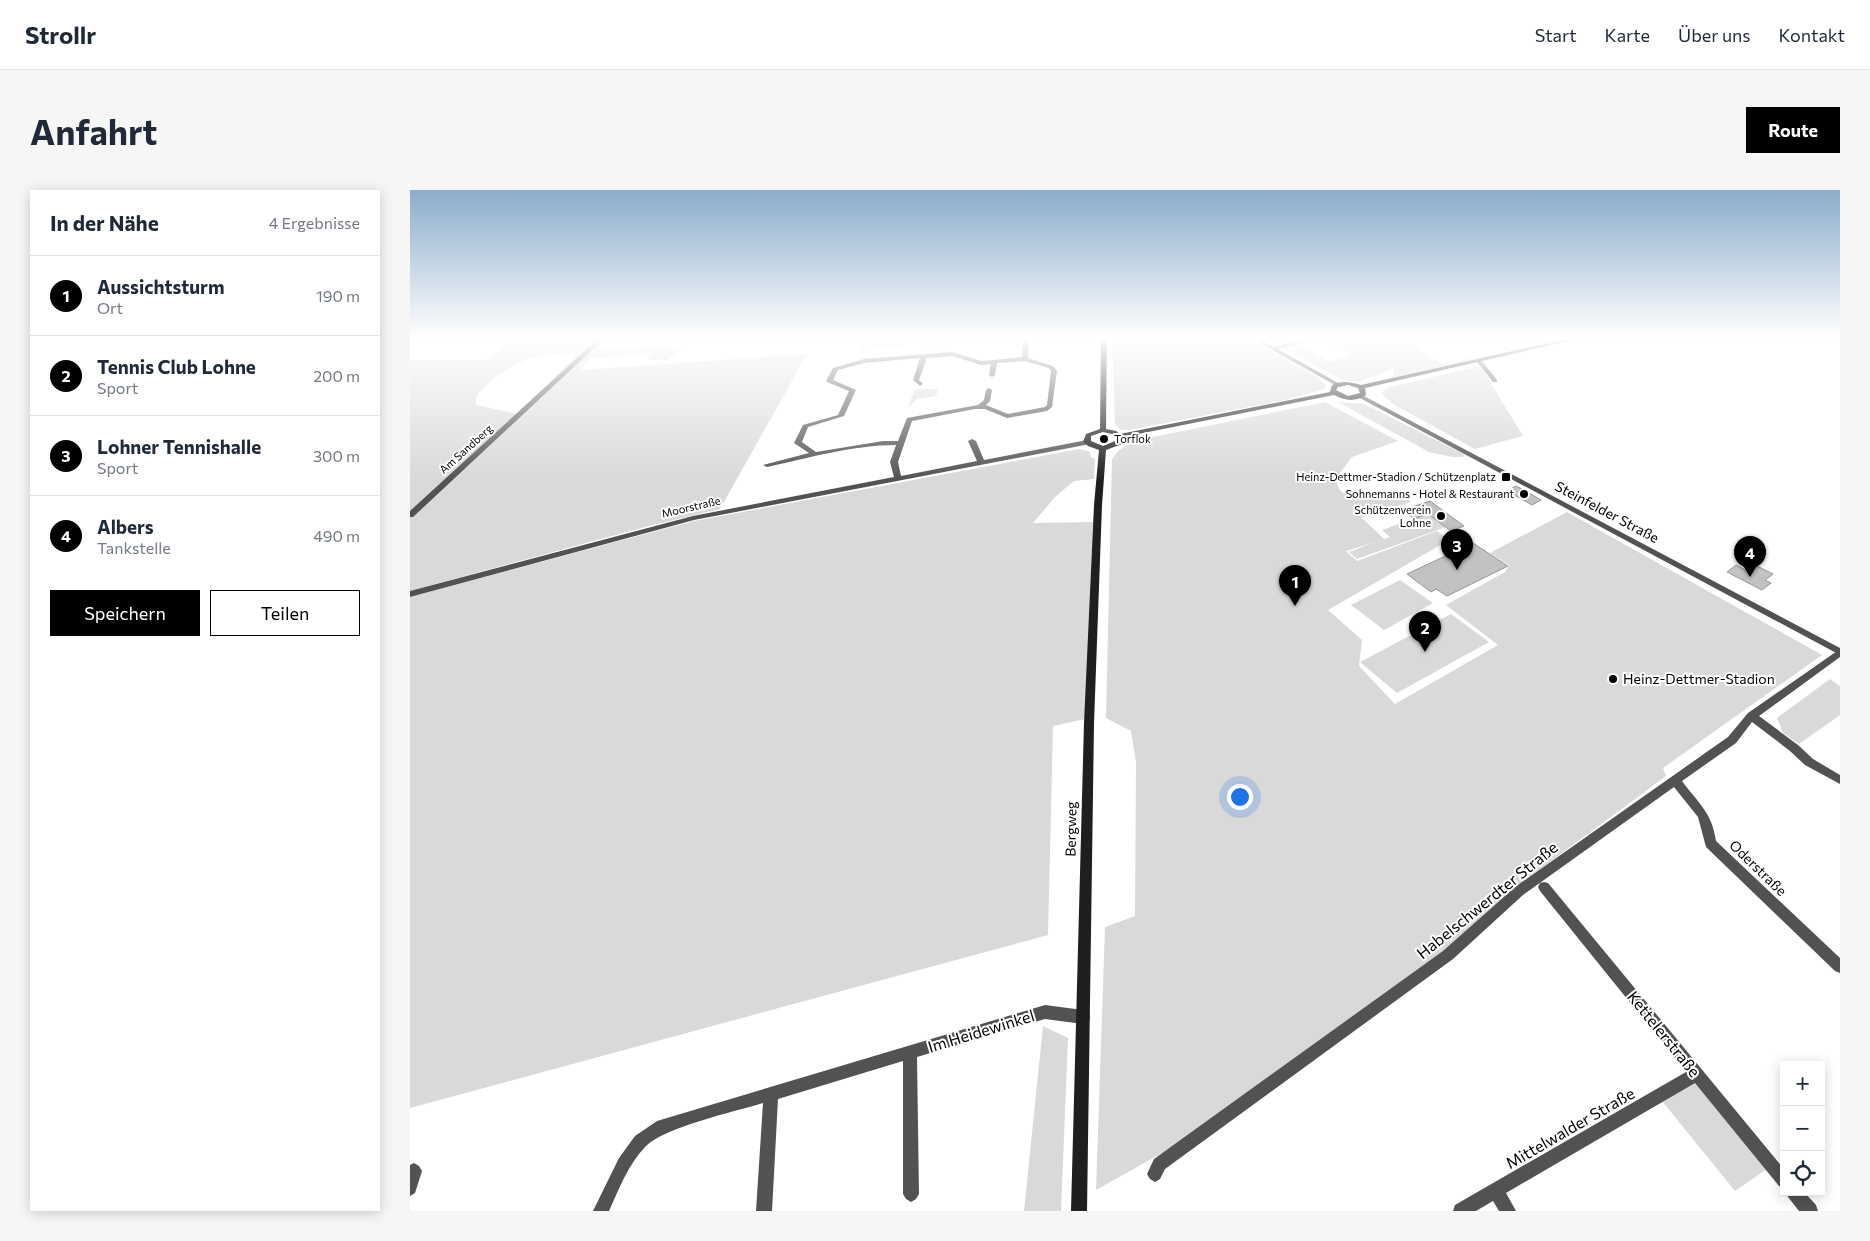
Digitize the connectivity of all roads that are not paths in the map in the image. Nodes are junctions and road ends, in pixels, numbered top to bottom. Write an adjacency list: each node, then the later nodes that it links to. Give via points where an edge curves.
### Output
1 (551, 385): 23 (street, Am Sandberg)
2 (840, 385): 19 (street, via 853,392 841,416 806,426 798,442)
3 (1052, 385): 12 (street, via 1048,409 1007,416)
4 (1103, 385): 13 (main road)
5 (1337, 385): 10 (main road, via 1333,388)
6 (1352, 385): 8 (main road)
7 (1376, 385): 8 (main road)
8 (1361, 388): 11 (main road, via 1364,392)
9 (989, 390): 12 (street)
10 (1335, 393): 11 (main road, Steinfelder Straße, via 1346,398); 14 (main road, Steinfelder Straße)
11 (1360, 396): 25 (street, Steinfelder Straße)
12 (981, 406): 17 (street, via 909,419)
13 (1102, 430): 14 (main road); 16 (main road, via 1088,435)
14 (1119, 436): 18 (main road, via 1117,444)
15 (972, 441): 20 (street)
16 (1087, 442): 18 (main road); 20 (street, Moorstraße)
17 (900, 443): 19 (street); 22 (street, via 894,462)
18 (1103, 448): 31 (main road, Bergweg, via 1089,722)
19 (815, 454): 21 (street)
20 (981, 462): 22 (street, Moorstraße)
21 (767, 465)
22 (898, 478): 24 (street, Moorstraße, via 684,520)
23 (410, 515)
24 (410, 594)
25 (1840, 652): 26 (street, Habelschwerdter Straße)
26 (1752, 716): 27 (street, Habelschwerdter Straße, via 1732,740); 28 (street, via 1809,762)
27 (1675, 780): 30 (street, Oderstraße, via 1704,815 1709,826 1710,843); 36 (street, Habelschwerdter Straße, via 1519,891 1448,955 1159,1164)
28 (1840, 780)
29 (1544, 887): 33 (street, Kettelerstraße)
30 (1840, 967)
31 (1083, 1017): 32 (street, Im Heidewinkel, via 1045,1012); 44 (main road, Bergweg)
32 (910, 1052): 34 (street, Im Heidewinkel); 40 (street, Im Heidewinkel)
33 (1696, 1074): 37 (street, Kettelerstraße); 39 (street, Mittelwalder Straße)
34 (771, 1094): 42 (street, Im Heidewinkel, via 662,1126 640,1141 624,1163); 43 (street)
35 (414, 1171): 38 (street)
36 (1155, 1174)
37 (1780, 1176)
38 (410, 1188)
39 (1496, 1192): 45 (street, Mittelwalder Straße); 46 (street)
40 (911, 1194)
41 (1797, 1196): 47 (street)
42 (601, 1211)
43 (764, 1211)
44 (1079, 1211)
45 (1461, 1211)
46 (1508, 1211)
47 (1810, 1211)

